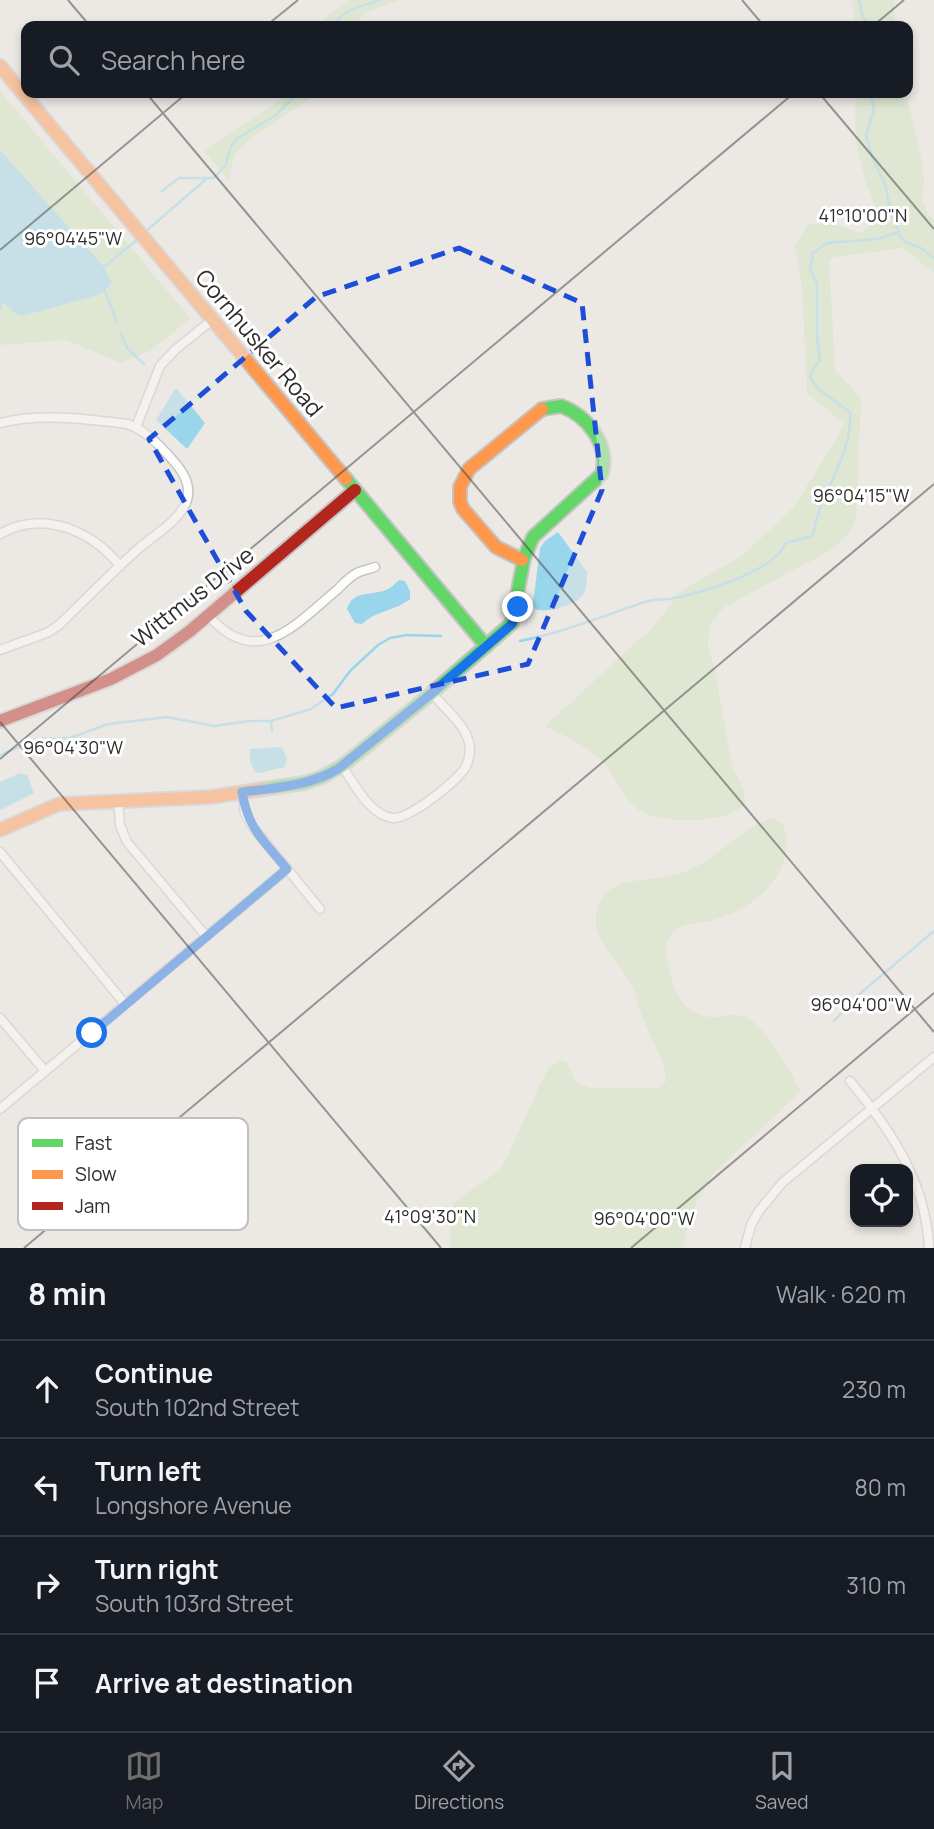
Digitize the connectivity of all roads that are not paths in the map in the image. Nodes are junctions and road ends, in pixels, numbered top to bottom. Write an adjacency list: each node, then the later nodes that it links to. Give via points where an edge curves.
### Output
1 (0, 66): 2 (street, Cornhusker Road)
2 (21, 91)
3 (27, 98): 4 (street, Cornhusker Road)
4 (212, 320): 6 (street, via 160,366); 7 (street, Cornhusker Road)
5 (0, 422): 6 (street, via 36,417)
6 (136, 427): 10 (street, via 152,437 185,477 187,501 179,514)
7 (355, 490): 12 (street, Wittmus Drive); 13 (street, Cornhusker Road)
8 (0, 534): 10 (street, via 28,525 61,526 92,539)
9 (522, 560): 9 (street, via 533,537 602,474 601,444 576,413 560,406 535,413 469,469 460,487 463,509 496,547); 13 (street, via 512,624)
10 (120, 566): 14 (street, via 49,632)
11 (375, 567): 12 (street, via 357,572 293,627 267,642 229,636)
12 (208, 615): 16 (street, Wittmus Drive, via 135,669)
13 (486, 646): 15 (street)
14 (0, 650)
15 (432, 693): 17 (street); 17 (street, via 468,740 470,752 458,776 405,816 394,818 373,808)
16 (0, 720)
17 (342, 766): 18 (street, via 304,783)
18 (242, 792): 19 (street); 22 (street, via 251,826)
19 (118, 801): 20 (street, via 59,804); 24 (street, via 127,842)
20 (0, 830)
21 (0, 852): 25 (street)
22 (287, 869): 23 (street); 24 (street)
23 (320, 909)
24 (206, 936): 25 (street)
25 (125, 1004): 28 (street)
26 (0, 1018): 28 (street)
27 (934, 1057): 30 (street)
28 (45, 1071): 31 (street)
29 (850, 1081): 30 (street)
30 (872, 1108): 32 (street, via 901,1151); 33 (street, via 767,1198 751,1225)
31 (0, 1109)
32 (930, 1224): 34 (street)
33 (745, 1248)
34 (929, 1248)

